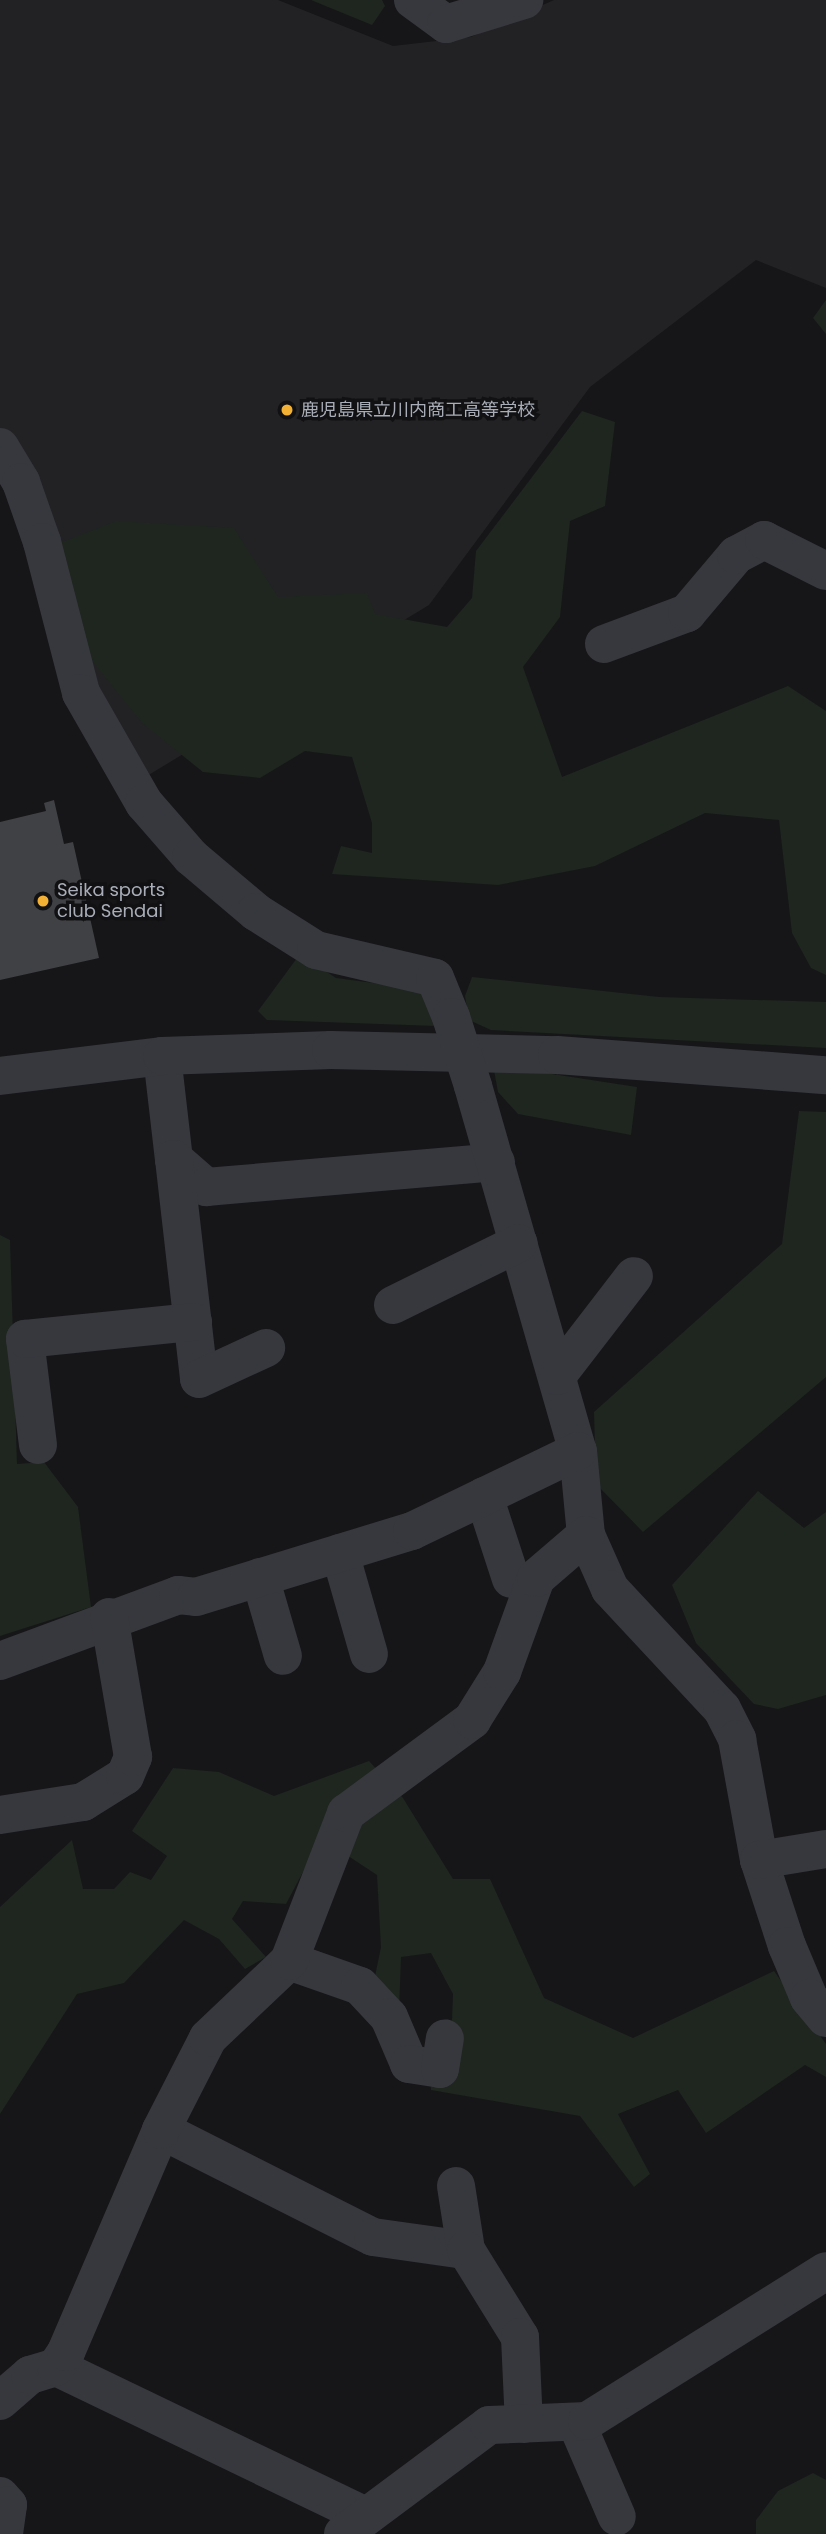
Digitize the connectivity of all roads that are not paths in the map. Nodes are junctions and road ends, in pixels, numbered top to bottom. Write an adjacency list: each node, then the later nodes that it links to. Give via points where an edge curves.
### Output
1 (413, 0): 2 (street, via 446,24)
2 (524, 0)
3 (0, 447): 10 (street, bridge, via 21,482 42,542 82,693 144,803 191,857 256,912 316,950 435,978 452,1017)
4 (826, 571): 5 (street, via 764,540 736,555 687,613)
5 (604, 644)
6 (162, 1056): 7 (street, via 331,1050 557,1055); 8 (street); 9 (street)
7 (826, 1075)
8 (0, 1076)
9 (174, 1158): 10 (street, via 206,1187); 14 (street)
10 (496, 1162): 11 (street)
11 (519, 1243): 13 (street); 16 (street)
12 (634, 1276): 16 (street)
13 (393, 1305)
14 (193, 1322): 15 (street, via 199,1379); 17 (street, via 25,1339)
15 (266, 1348)
16 (556, 1376): 18 (street)
17 (38, 1445)
18 (578, 1451): 19 (street); 20 (street)
19 (484, 1496): 21 (street, via 412,1531); 23 (street)
20 (586, 1535): 30 (street, via 610,1589 723,1709 737,1739); 31 (street, via 536,1578 502,1672 471,1720 346,1814)
21 (340, 1553): 22 (street); 25 (street)
22 (260, 1577): 24 (street); 26 (street)
23 (511, 1579)
24 (109, 1617): 27 (street); 28 (street, via 133,1757 125,1776 83,1802)
25 (369, 1654)
26 (283, 1656)
27 (0, 1661)
28 (0, 1815)
29 (826, 1849): 30 (street)
30 (759, 1860): 32 (street)
31 (289, 1961): 33 (street, via 359,1986 389,2017 409,2064 440,2068); 34 (street, via 208,2038)
32 (820, 2004)
33 (445, 2038)
34 (161, 2130): 36 (street, via 373,2237); 38 (street)
35 (456, 2186): 36 (street)
36 (466, 2250): 41 (street, via 520,2337)
37 (826, 2270): 40 (street, via 587,2421)
38 (56, 2367): 39 (street, via 30,2375); 44 (street)
39 (0, 2401)
40 (576, 2422): 41 (street); 43 (street)
41 (524, 2424): 44 (street, via 489,2425)
42 (0, 2496): 45 (street, via 8,2505)
43 (617, 2517)
44 (355, 2525)
45 (4, 2534)

